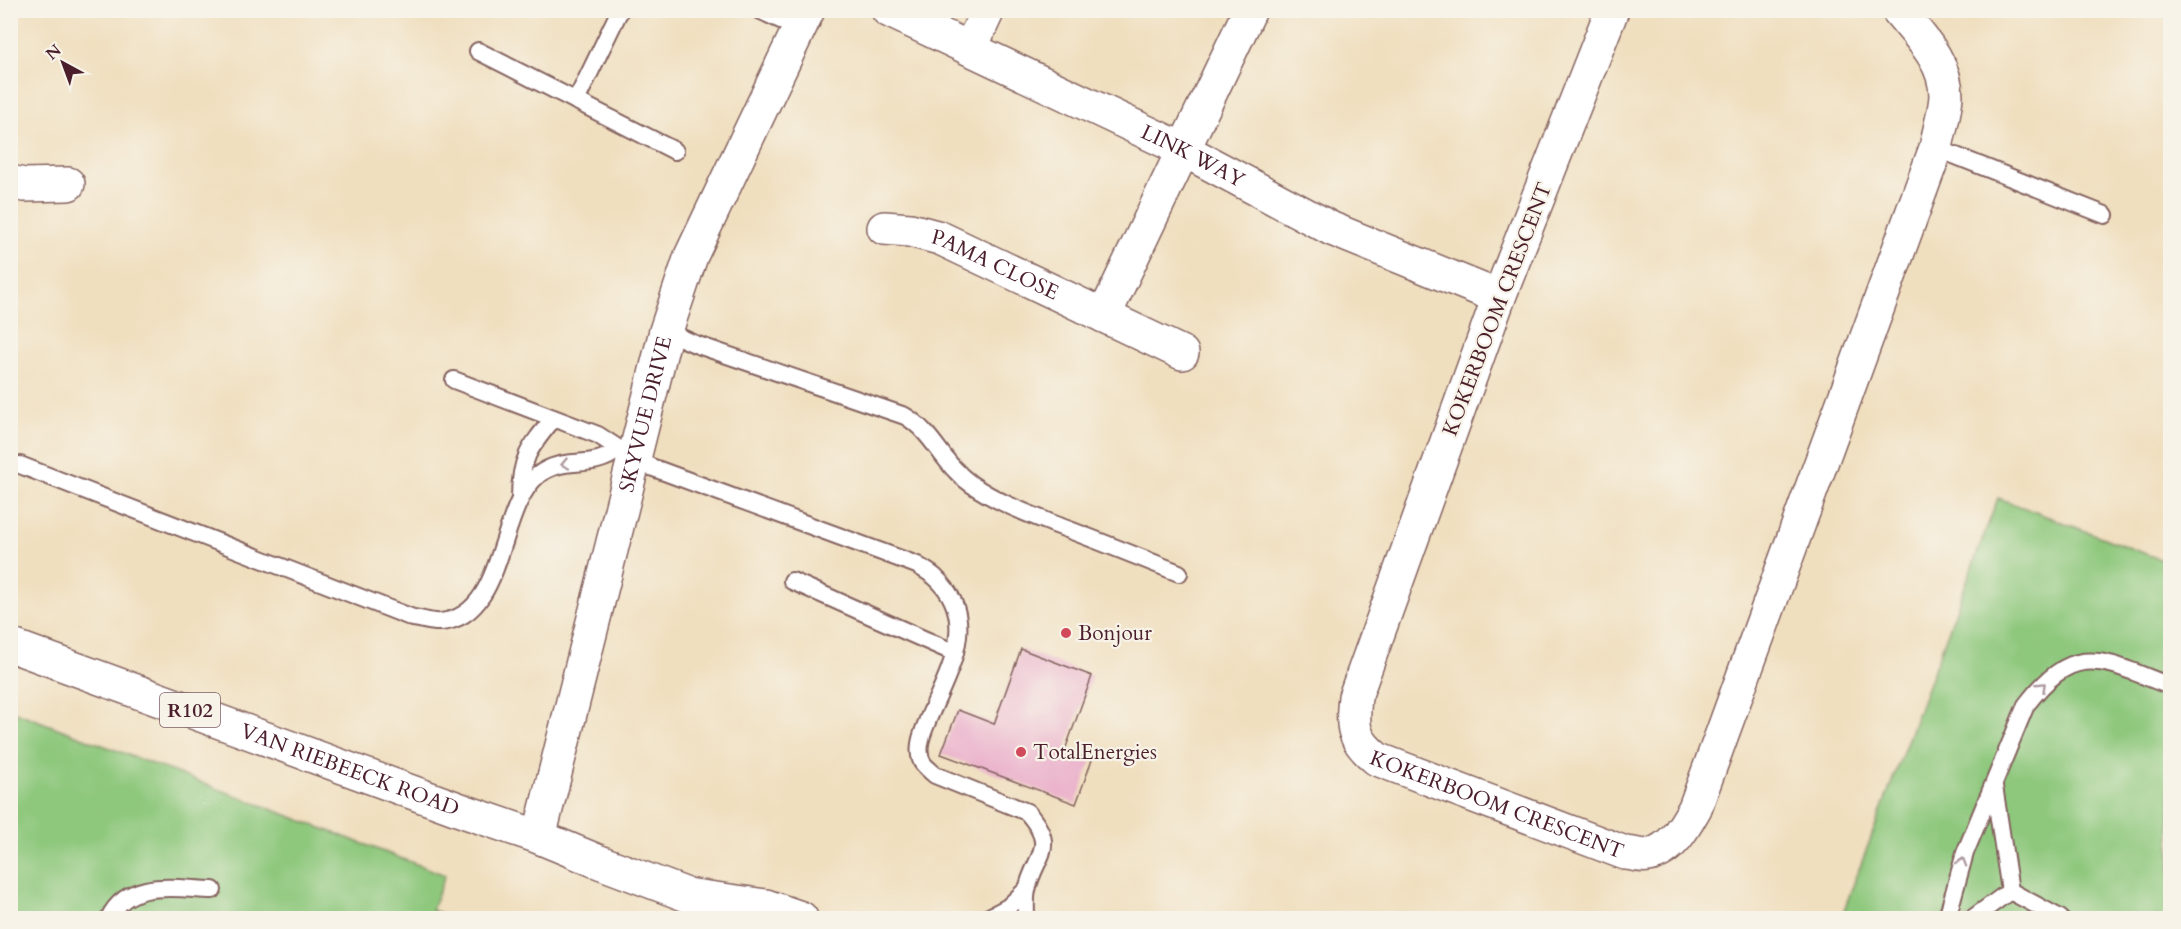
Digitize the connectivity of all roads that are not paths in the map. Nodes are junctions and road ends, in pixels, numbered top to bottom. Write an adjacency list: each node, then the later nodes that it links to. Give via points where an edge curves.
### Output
1 (620, 10): 11 (lane)
2 (759, 10): 8 (lane)
3 (888, 10): 9 (street, LINK WAY)
4 (988, 10): 9 (street)
5 (1250, 10): 13 (street)
6 (1612, 10): 19 (street, KOKERBOOM CRESCENT)
7 (1898, 10): 12 (street, KOKERBOOM CRESCENT, via 1932,52 1944,76 1946,98)
8 (804, 20): 21 (street, SKYVUE DRIVE, via 691,256)
9 (970, 49): 13 (street, LINK WAY)
10 (478, 51): 11 (lane)
11 (576, 101): 14 (lane)
12 (1936, 148): 17 (lane); 19 (street, KOKERBOOM CRESCENT, via 1695,808 1684,829 1667,846 1648,855 1625,853 1377,759 1355,735 1354,697)
13 (1182, 149): 19 (street, LINK WAY, via 1332,229); 20 (street)
14 (675, 151)
15 (10, 182): 16 (street)
16 (68, 184)
17 (2105, 215)
18 (884, 228): 20 (street, PAMA CLOSE, via 940,238)
19 (1499, 297)
20 (1104, 316): 22 (street, PAMA CLOSE)
21 (666, 331): 25 (street, SKYVUE DRIVE); 28 (lane, via 905,416 931,437 954,471 988,496)
22 (1182, 353)
23 (454, 380): 24 (lane)
24 (553, 419): 25 (lane, via 598,435); 27 (lane, via 525,459)
25 (626, 454): 27 (lane, one-way to 27, via 548,469 528,485); 31 (lane, via 678,478 917,565 936,578 958,614 960,632); 34 (street, SKYVUE DRIVE)
26 (20, 465): 27 (lane, via 413,618 440,622 466,614 486,588)
27 (520, 499)
28 (1179, 573)
29 (792, 581): 31 (lane)
30 (10, 645): 34 (street, VAN RIEBEECK ROAD / R102)
31 (955, 653): 35 (lane, via 922,733 923,765 935,775 1027,812 1037,823 1042,854)
32 (2170, 686): 33 (lane, one-way to 32, via 2026,705 2061,670 2086,660 2109,663)
33 (1994, 784): 37 (lane); 44 (lane, one-way to 33, via 1965,853)
34 (539, 837): 38 (street, VAN RIEBEECK ROAD / R102)
35 (1028, 889): 42 (lane, via 1008,907); 43 (lane)
36 (213, 890): 39 (lane, via 146,889 132,893)
37 (2010, 891): 45 (lane); 46 (lane)
38 (687, 895): 40 (street, VAN RIEBEECK ROAD / R102); 41 (street, VAN RIEBEECK ROAD / R102, via 766,906)
39 (109, 918)
40 (712, 918)
41 (801, 918)
42 (987, 918)
43 (1026, 918)
44 (1947, 918)
45 (1973, 918)
46 (2060, 918)

